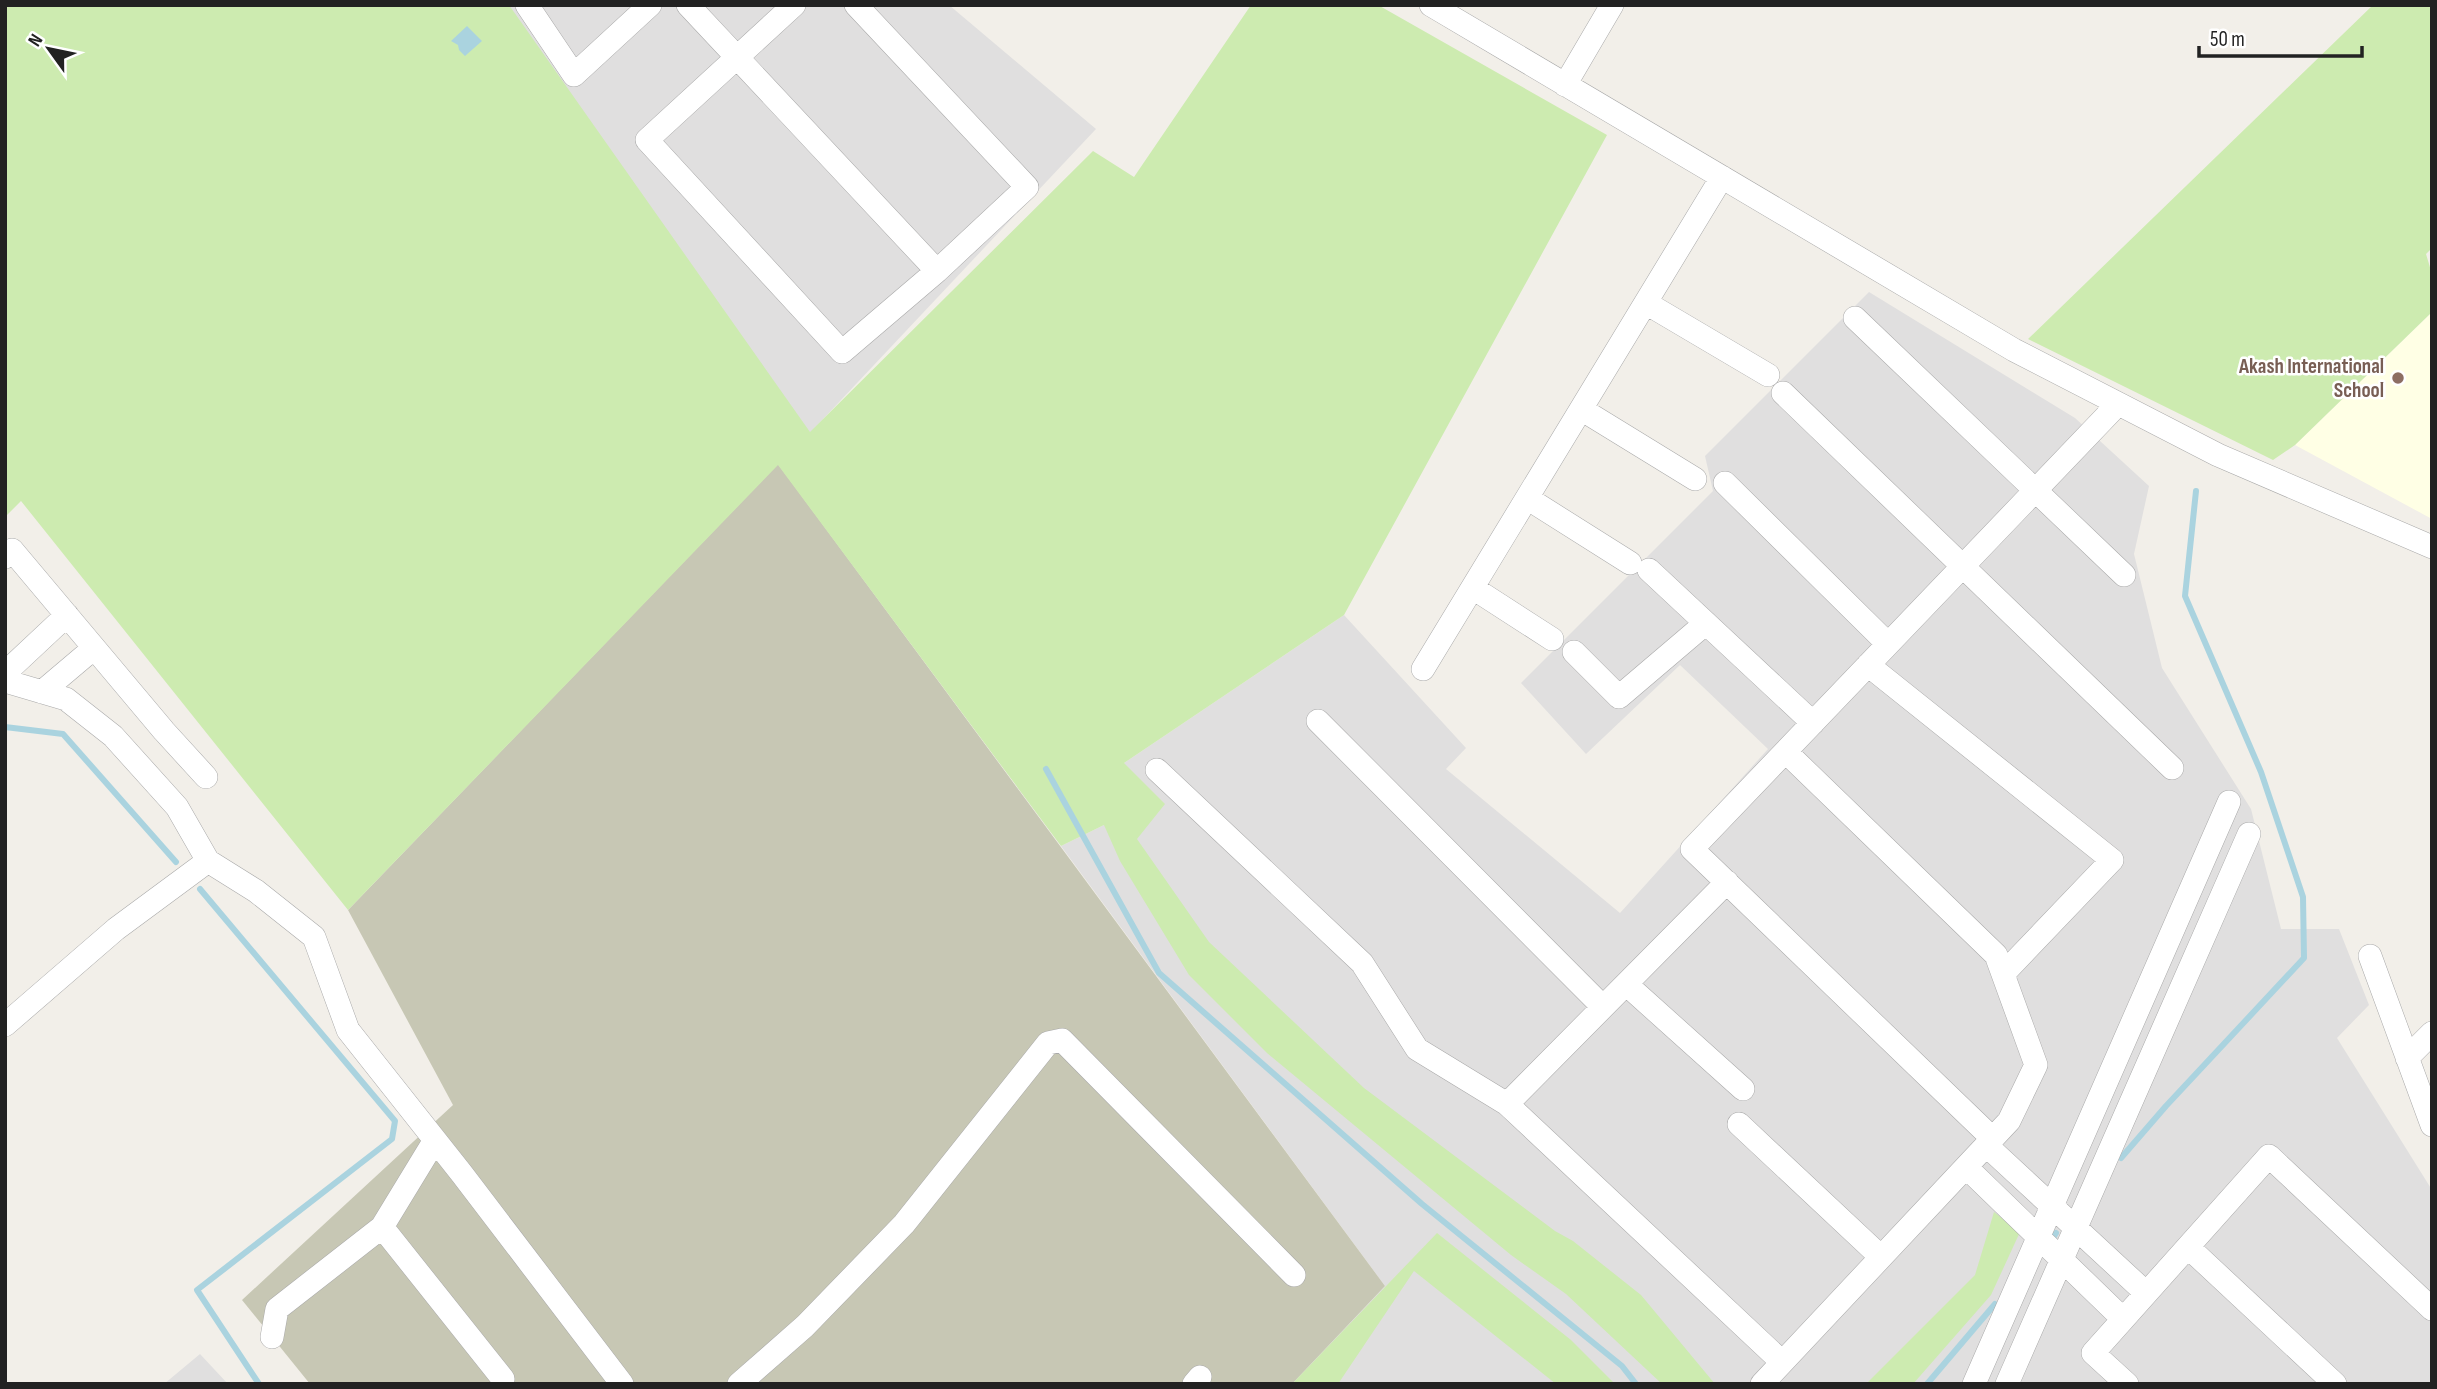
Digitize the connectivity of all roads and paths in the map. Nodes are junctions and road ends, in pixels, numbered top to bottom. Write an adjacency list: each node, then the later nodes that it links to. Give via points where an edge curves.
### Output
1 (527, 5): 2 (street, via 574,75)
2 (650, 5)
3 (688, 5): 8 (street)
4 (794, 5): 8 (street)
5 (856, 5): 11 (street, via 1027,187)
6 (1431, 5): 9 (street)
7 (1612, 5): 9 (street)
8 (738, 58): 11 (street); 11 (street, via 648,140 842,352)
9 (1565, 85): 10 (street)
10 (1722, 177): 12 (street); 16 (street, via 2014,350)
11 (937, 271)
12 (1646, 303): 14 (street); 17 (street)
13 (1855, 318): 20 (street)
14 (1768, 375)
15 (1783, 394): 24 (street)
16 (2118, 404): 20 (street); 22 (street, via 2218,455)
17 (1581, 409): 18 (street); 21 (street)
18 (1695, 479)
19 (1725, 483): 30 (street)
20 (2034, 491): 24 (street); 25 (street)
21 (1527, 498): 26 (street); 28 (street, via 1640,566)
22 (2429, 542)
23 (5, 556): 27 (street, via 12,550)
24 (1962, 567): 30 (street); 41 (street)
25 (2124, 575)
26 (1473, 588): 29 (street); 34 (street)
27 (67, 615): 31 (street); 35 (street)
28 (1706, 623): 32 (street, via 1619,697); 39 (street)
29 (1552, 639)
30 (1888, 644): 33 (street)
31 (94, 648): 37 (street); 43 (street)
32 (1574, 653)
33 (1868, 664): 39 (street); 49 (street, via 2112,860)
34 (1423, 669)
35 (5, 673)
36 (5, 681): 37 (street)
37 (42, 692): 46 (street, via 66,699 113,736 177,807)
38 (1318, 721): 51 (street)
39 (1813, 723): 40 (street)
40 (1786, 752): 47 (street, via 1692,849); 49 (street, via 1996,954)
41 (2172, 768)
42 (1157, 770): 56 (street, via 1362,963 1418,1049)
43 (206, 778)
44 (2229, 802): 62 (street)
45 (2249, 834): 64 (street)
46 (208, 861): 52 (street, via 116,929); 59 (street, via 256,891 314,937 348,1030)
47 (1727, 882): 50 (street); 60 (street)
48 (2370, 956): 54 (street)
49 (2004, 974): 60 (street, via 2036,1065 2009,1121)
50 (1626, 984): 51 (street); 55 (street)
51 (1602, 1007): 56 (street)
52 (5, 1025)
53 (2432, 1032): 54 (street)
54 (2407, 1058): 58 (street)
55 (1743, 1089)
56 (1507, 1104): 74 (street)
57 (1739, 1124): 67 (street)
58 (2432, 1125)
59 (435, 1140): 63 (street); 76 (street)
60 (1989, 1142): 61 (street); 62 (street)
61 (1966, 1167): 65 (street); 67 (street)
62 (2052, 1205): 64 (street); 65 (street)
63 (382, 1227): 73 (street, via 277,1310); 75 (street)
64 (2076, 1227): 68 (street); 70 (street)
65 (2039, 1238): 68 (street); 79 (street)
66 (2188, 1247): 70 (street); 71 (street, via 2269,1156); 82 (street)
67 (1881, 1257): 74 (street)
68 (2062, 1260): 72 (street); 80 (street)
69 (1294, 1275): 77 (street, via 1062,1041 1048,1043 904,1224 805,1326)
70 (2146, 1293): 72 (street)
71 (2432, 1310)
72 (2123, 1320): 81 (street, via 2093,1353)
73 (272, 1337)
74 (1782, 1362): 78 (street)
75 (503, 1379)
76 (622, 1384)
77 (739, 1384)
78 (1762, 1384)
79 (1974, 1384)
80 (2007, 1384)
81 (2127, 1384)
82 (2335, 1384)

